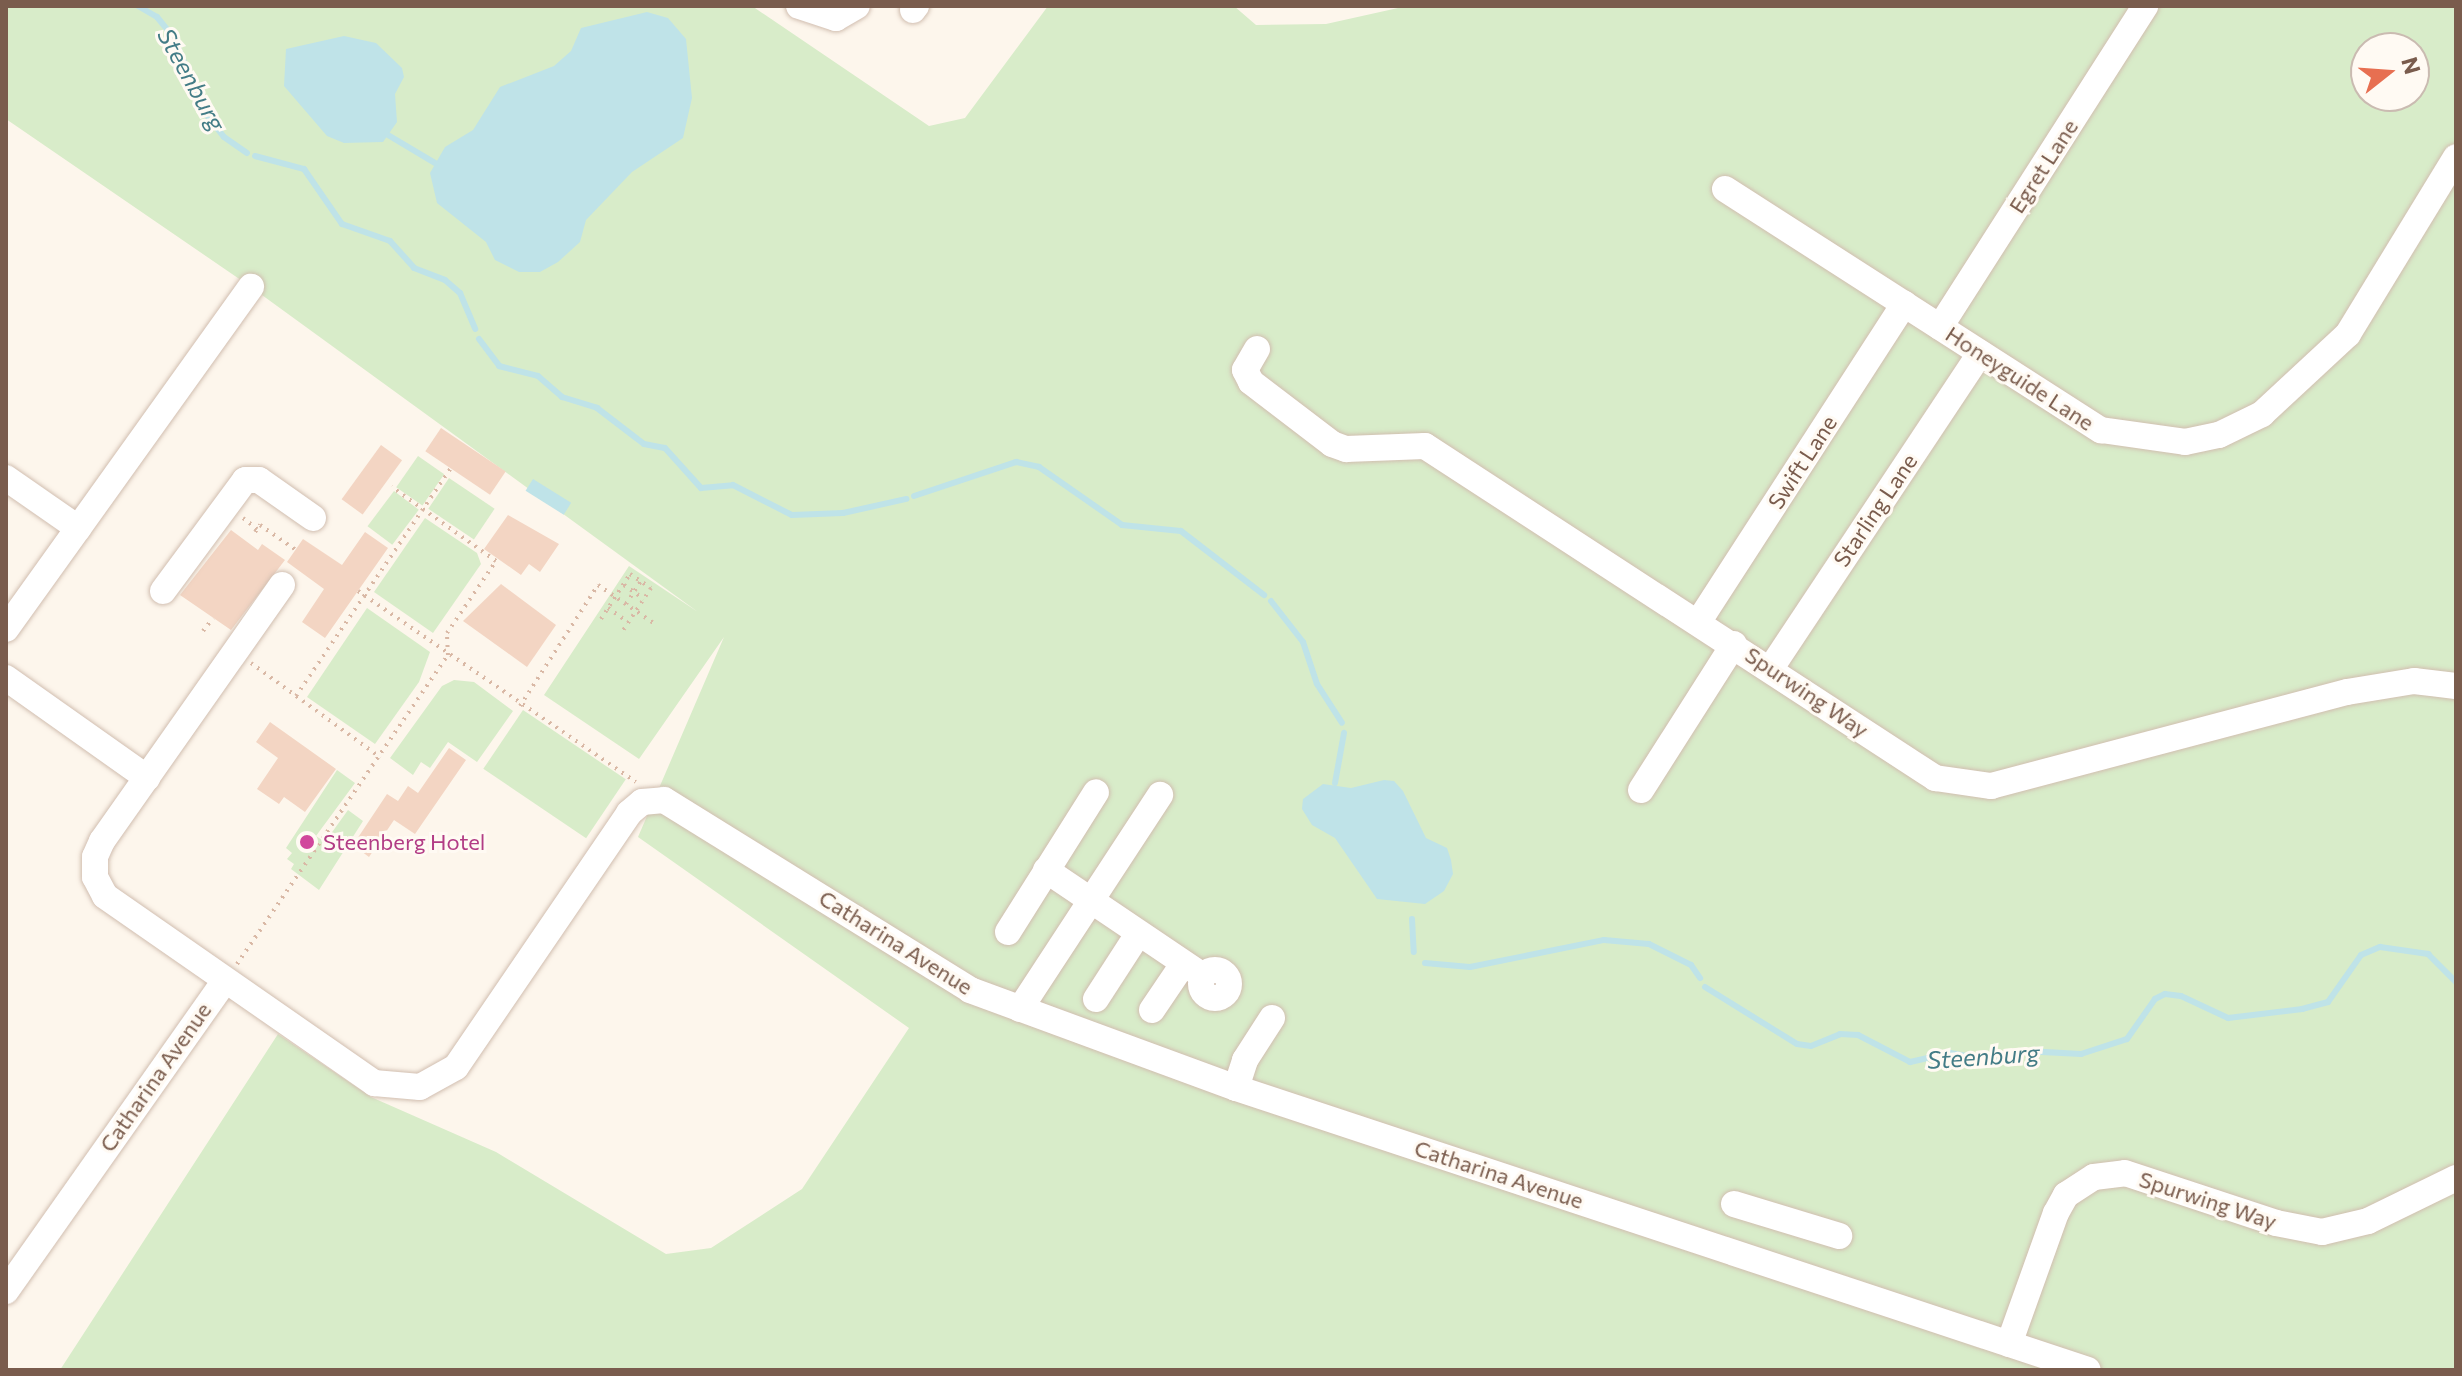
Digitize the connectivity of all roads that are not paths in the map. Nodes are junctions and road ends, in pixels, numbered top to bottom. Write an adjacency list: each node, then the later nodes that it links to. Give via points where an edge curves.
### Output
1 (799, 6): 3 (street)
2 (2145, 6): 8 (street, Egret Lane)
3 (849, 12)
4 (2456, 157): 10 (street, Honeyguide Lane, via 2359,321 2262,414 2219,435 2158,442 2101,430)
5 (1725, 189): 7 (street, Honeyguide Lane)
6 (251, 287): 13 (street)
7 (1904, 304): 8 (street, Honeyguide Lane); 16 (street, Swift Lane)
8 (1940, 327): 10 (street, Honeyguide Lane)
9 (1257, 349): 16 (street, Spurwing Way, via 1246,365 1246,377 1332,444 1346,449 1425,446)
10 (1980, 353): 19 (street, Starling Lane)
11 (6, 478): 13 (street)
12 (313, 518): 15 (street, via 248,479)
13 (78, 528): 17 (street)
14 (282, 585): 22 (street)
15 (163, 591)
16 (1699, 621): 18 (street, Spurwing Way)
17 (6, 629)
18 (1734, 644): 19 (street, Spurwing Way); 23 (street)
19 (1771, 668): 21 (street, Spurwing Way, via 1935,778 1978,786 2362,689 2414,681)
20 (6, 678): 22 (street)
21 (2456, 686)
22 (147, 778): 30 (street, via 102,841 95,877 105,896)
23 (1641, 790)
24 (1096, 792): 26 (street)
25 (1160, 795): 27 (street)
26 (1046, 870): 27 (street); 28 (street)
27 (1090, 901): 29 (street); 32 (street)
28 (1008, 932)
29 (1138, 934): 31 (street); 33 (street, via 1193,970)
30 (224, 982): 32 (street, Catharina Avenue, via 374,1083 407,1089 434,1084 456,1067 629,813 648,800 673,802 970,990); 41 (street, Catharina Avenue)
31 (1096, 999)
32 (1020, 1009): 35 (street, Catharina Avenue)
33 (1152, 1010)
34 (1272, 1018): 35 (street, via 1242,1067)
35 (1236, 1088): 40 (street, Catharina Avenue)
36 (2456, 1178): 42 (street, Spurwing Way, via 2358,1225 2322,1232 2276,1223 2125,1173 2094,1177 2066,1195 2056,1213)
37 (1734, 1204): 38 (street)
38 (1778, 1219): 39 (street); 40 (street)
39 (1839, 1236)
40 (1764, 1262): 42 (street, Catharina Avenue)
41 (6, 1291)
42 (2009, 1344): 43 (street, Catharina Avenue)
43 (2088, 1370)

